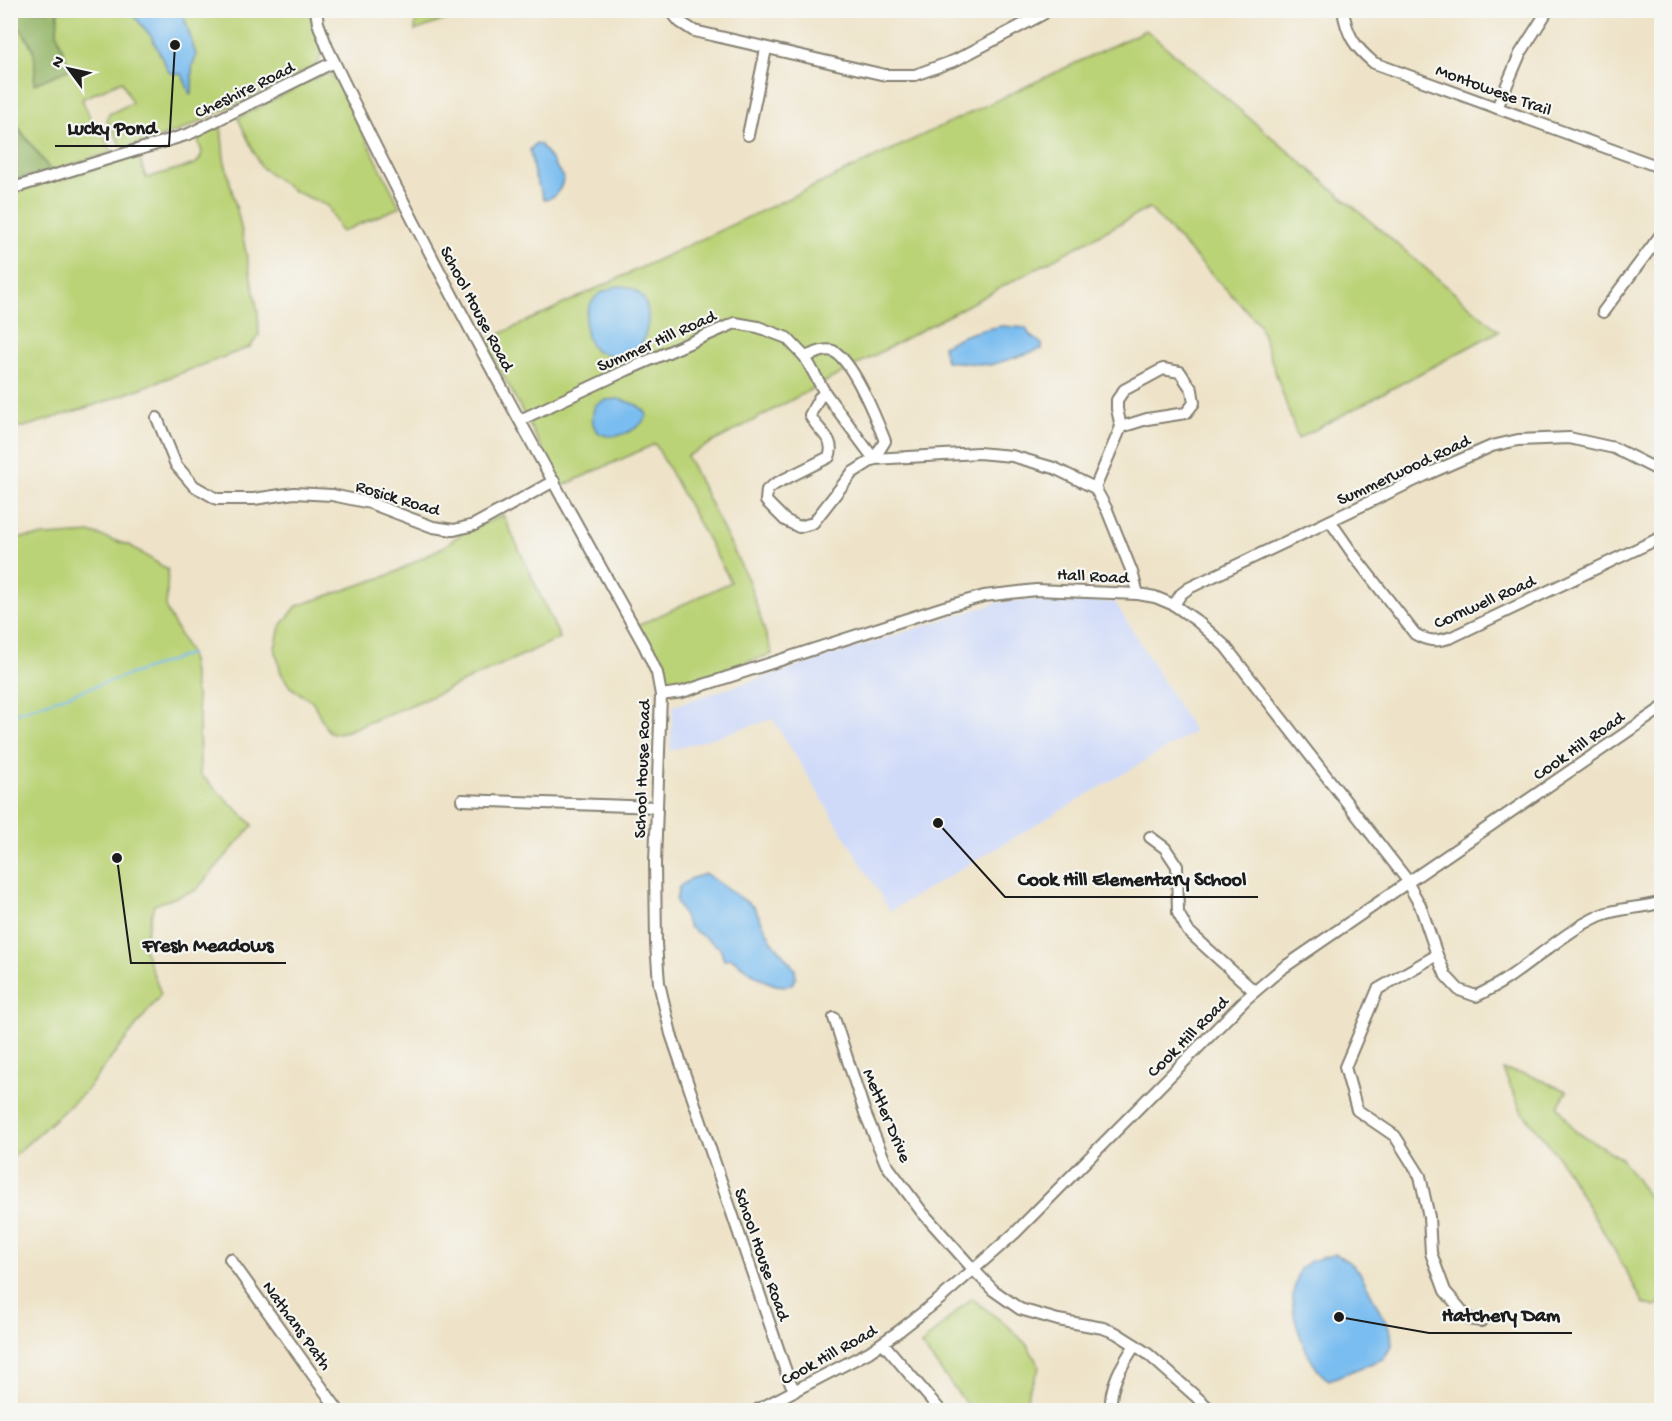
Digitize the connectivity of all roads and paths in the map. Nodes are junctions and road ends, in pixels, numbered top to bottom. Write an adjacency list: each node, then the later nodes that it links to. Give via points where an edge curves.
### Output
1 (316, 10): 7 (street)
2 (670, 10): 6 (street, via 694,30)
3 (1046, 10): 6 (street, via 956,60 915,75 885,75)
4 (1343, 10): 8 (street, Montowese Trail, via 1346,29 1359,51 1374,63)
5 (1548, 10): 8 (street, via 1520,54)
6 (766, 49): 9 (street)
7 (334, 62): 11 (street, Cheshire Road, via 189,134); 17 (street, School House Road, via 409,213)
8 (1497, 108): 10 (street, Montowese Trail)
9 (748, 135)
10 (1662, 168)
11 (10, 189)
12 (1662, 233): 13 (street)
13 (1603, 312)
14 (805, 357): 15 (street, Summer Hill Road); 17 (street, Summer Hill Road, via 787,338 735,323); 19 (street, via 831,351 841,358 867,397 885,441)
15 (825, 393): 19 (street, Summer Hill Road); 19 (street, via 810,415 830,441 829,457 767,490 766,501 785,520 799,527 813,524 852,473)
16 (157, 418): 21 (street, Rosick Road, via 176,465 194,486 217,499 294,493 332,495 454,530 474,525)
17 (520, 420): 21 (street, School House Road)
18 (1121, 428): 18 (street, via 1186,413 1194,403 1192,390 1180,372 1163,369 1124,390 1117,400); 22 (street)
19 (873, 459): 22 (street, via 978,453 1012,456 1054,468)
20 (1662, 472): 23 (street, Summerwood Road, via 1614,448 1588,442 1569,438 1518,441 1474,453)
21 (554, 481): 27 (street, School House Road, via 644,645 657,673)
22 (1095, 488): 25 (street, via 1128,561)
23 (1330, 521): 24 (street, Cornwell Road, via 1415,634 1437,642); 26 (street, Summerwood Road, via 1189,588)
24 (1662, 537)
25 (1138, 594): 26 (street, Hall Road); 27 (street, Hall Road, via 1036,590 984,596 682,692)
26 (1174, 605): 32 (street, Hall Road, via 1225,646)
27 (661, 695): 30 (street, School House Road)
28 (1662, 708): 32 (street, Cook Hill Road)
29 (462, 800): 30 (street)
30 (657, 807): 42 (street, School House Road, via 656,944 664,1013 772,1334)
31 (1150, 837): 35 (street, via 1177,866 1178,913 1188,931)
32 (1408, 881): 34 (street, Hall Road); 35 (street, Cook Hill Road, via 1293,960)
33 (1662, 902): 34 (street, Hall Road, via 1600,916 1553,943 1498,986 1476,996 1459,990 1446,976)
34 (1437, 955): 39 (street, via 1378,989 1345,1067 1357,1110 1395,1136 1420,1176 1429,1217 1431,1253 1444,1291 1469,1319)
35 (1254, 992): 38 (street, Cook Hill Road, via 1034,1215)
36 (834, 1018): 38 (street, Mettler Drive, via 886,1164)
37 (230, 1259): 43 (street, Nathans Path)
38 (974, 1270): 40 (street, Cook Hill Road); 41 (street, Mettler Drive, via 993,1290 1020,1308 1103,1328)
39 (1481, 1322)
40 (883, 1343): 42 (street, Cook Hill Road); 45 (street)
41 (1135, 1345): 46 (street, via 1113,1385); 47 (street, Mettler Drive)
42 (795, 1391): 44 (street, Cook Hill Road)
43 (338, 1410)
44 (757, 1410)
45 (940, 1410)
46 (1111, 1410)
47 (1211, 1410)

